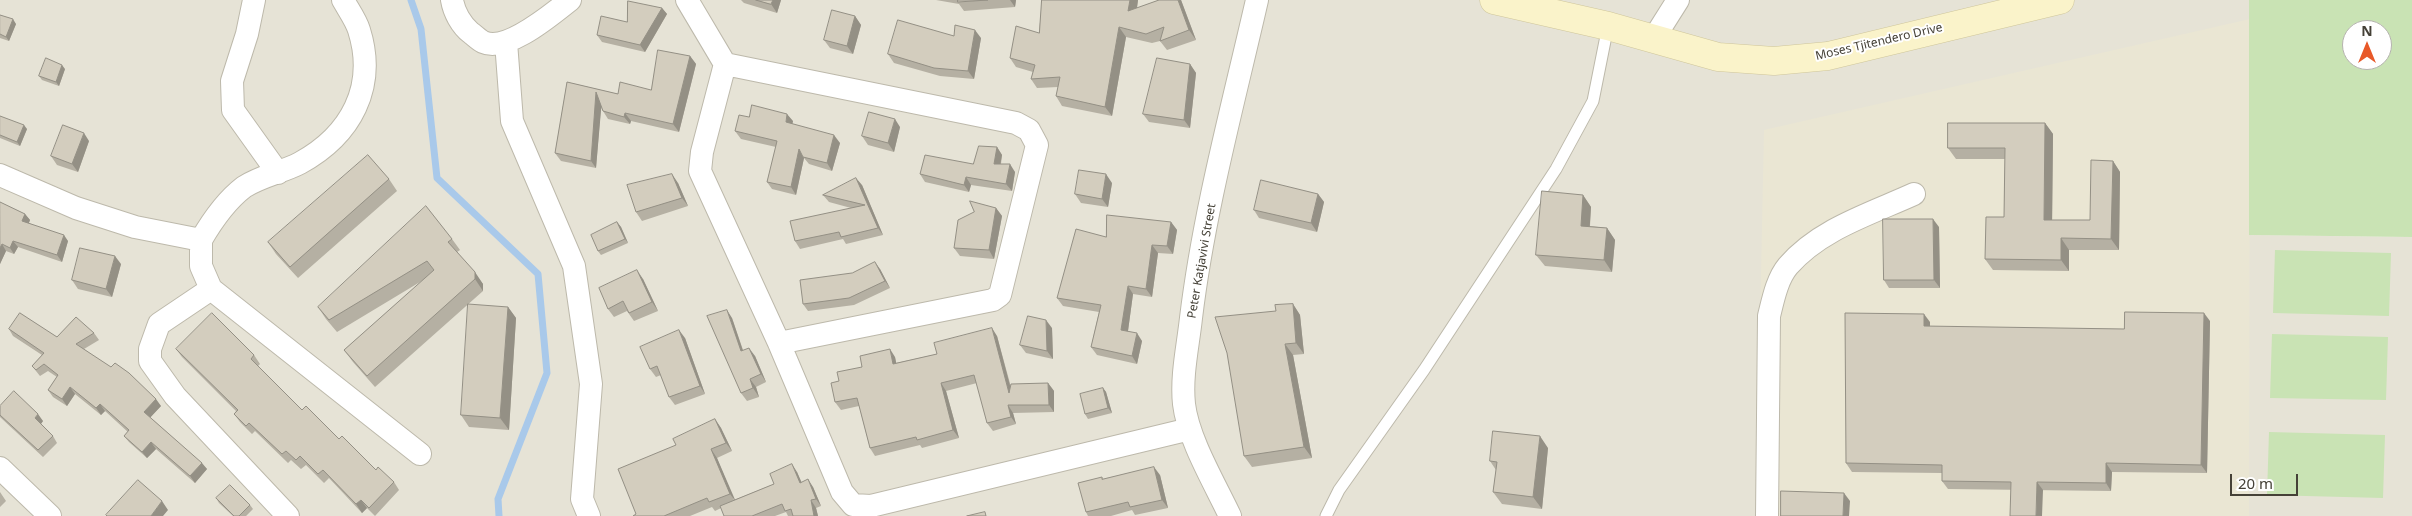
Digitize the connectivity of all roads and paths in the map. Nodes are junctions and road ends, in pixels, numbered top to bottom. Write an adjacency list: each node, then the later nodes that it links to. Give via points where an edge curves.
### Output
1 (254, 0): 14 (street, via 232,81 234,110)
2 (343, 0): 14 (street, via 359,28 366,61 359,104 339,136 301,163)
3 (452, 0): 12 (street, via 454,10 467,29 484,43)
4 (570, 0): 12 (street, via 537,26)
5 (687, 0): 13 (street)
6 (1257, 0): 20 (street, Peter Katjavivi Street, via 1195,289 1183,384)
7 (1494, 0): 10 (street, Moses Tjitendero Drive)
8 (1678, 0): 11 (street)
9 (2060, 0): 11 (street, Moses Tjitendero Drive, via 1828,56 1774,61 1718,57)
10 (1608, 26): 11 (street, Moses Tjitendero Drive); 28 (lane, via 1593,101 1556,169 1424,370 1339,490)
11 (1654, 38)
12 (506, 42): 26 (street, via 512,122 574,266 591,384 582,499)
13 (725, 64): 19 (street, via 700,171); 19 (street, via 1016,123 1029,130 1037,145 1000,295 993,300)
14 (278, 173): 17 (street, via 245,187 213,220)
15 (0, 176): 17 (street, via 76,208 135,227)
16 (1914, 194): 29 (street, via 1824,235 1788,267 1774,296 1769,316)
17 (201, 240): 18 (street, via 201,266)
18 (211, 289): 21 (street); 25 (street, via 159,324 150,349 150,361 175,396)
19 (779, 343): 23 (street, via 842,492)
20 (1190, 430): 23 (street); 27 (street, Peter Katjavivi Street)
21 (420, 454)
22 (0, 468): 24 (street)
23 (855, 510)
24 (50, 516)
25 (288, 516)
26 (589, 516)
27 (1230, 516)
28 (1326, 516)
29 (1767, 516)

